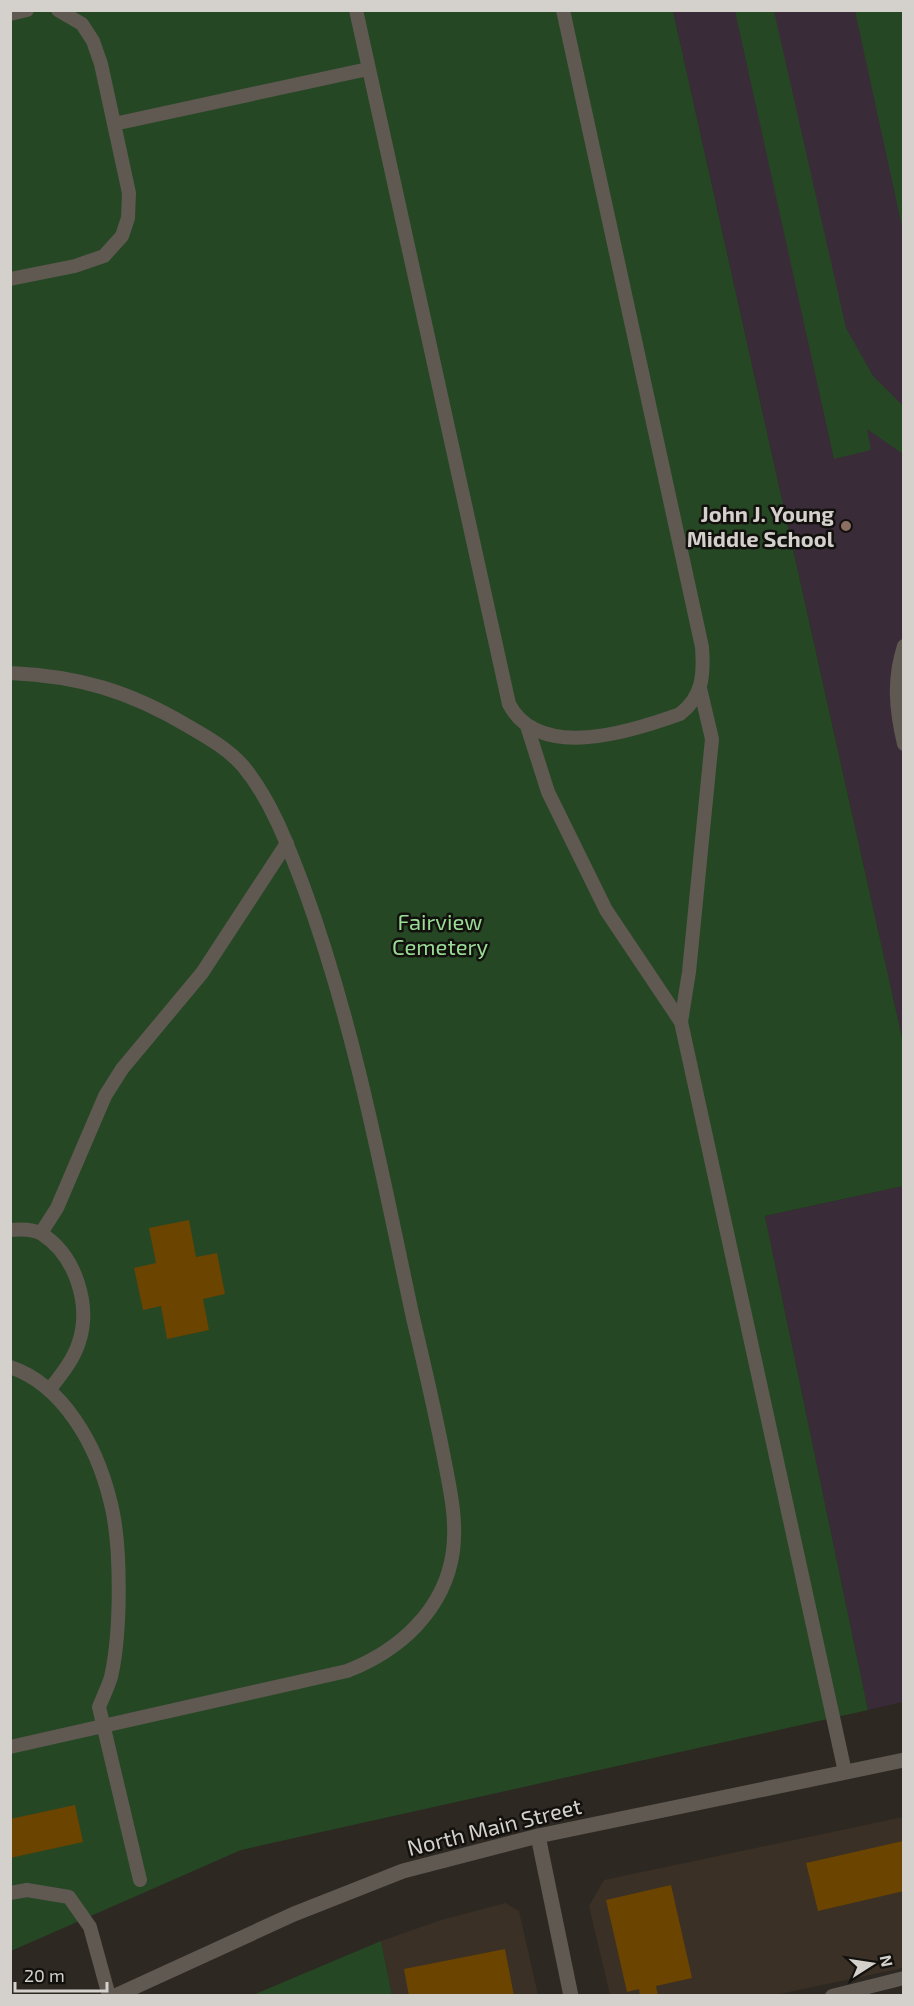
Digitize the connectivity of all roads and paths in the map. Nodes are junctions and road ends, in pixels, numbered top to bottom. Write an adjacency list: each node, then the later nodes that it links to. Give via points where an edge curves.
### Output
1 (27, 10): 5 (lane)
2 (58, 10): 7 (lane, via 82,24 93,41 102,64)
3 (356, 10): 6 (lane)
4 (563, 10): 11 (lane, via 702,647 704,671)
5 (10, 14)
6 (368, 69): 7 (lane); 12 (lane, via 501,674 514,715)
7 (114, 123): 8 (lane, via 129,193 128,218 122,236 104,256)
8 (10, 279)
9 (903, 646): 13 (lane, via 895,705)
10 (10, 673): 14 (lane, via 49,675 107,687 154,706 209,738 243,767)
11 (700, 688): 12 (lane, via 691,705 680,714 593,737 559,737); 15 (lane, via 712,739)
12 (527, 726): 15 (lane, via 548,792 606,910)
13 (903, 744)
14 (287, 843): 17 (lane, via 202,973 122,1069 105,1096 57,1208); 20 (lane, via 333,974 368,1115 439,1431 454,1514 453,1552 443,1585 421,1622 371,1662 347,1671)
15 (681, 1022): 23 (lane)
16 (10, 1230): 17 (lane)
17 (41, 1233): 19 (lane, via 72,1270 82,1295 84,1317 79,1343)
18 (10, 1367): 19 (lane)
19 (50, 1389): 20 (lane, via 87,1442 111,1502 117,1624 110,1680 99,1707)
20 (104, 1725): 21 (lane); 25 (lane)
21 (10, 1747)
22 (903, 1760): 23 (main road, North Main Street)
23 (845, 1772): 24 (main road, North Main Street)
24 (538, 1836): 29 (main road, North Main Street, via 404,1871 294,1914); 30 (main road)
25 (140, 1880)
26 (10, 1893): 28 (lane, via 27,1890 69,1897 90,1928)
27 (903, 1978): 31 (lane)
28 (109, 1995)
29 (115, 1995)
30 (571, 1995)
31 (832, 1995)

